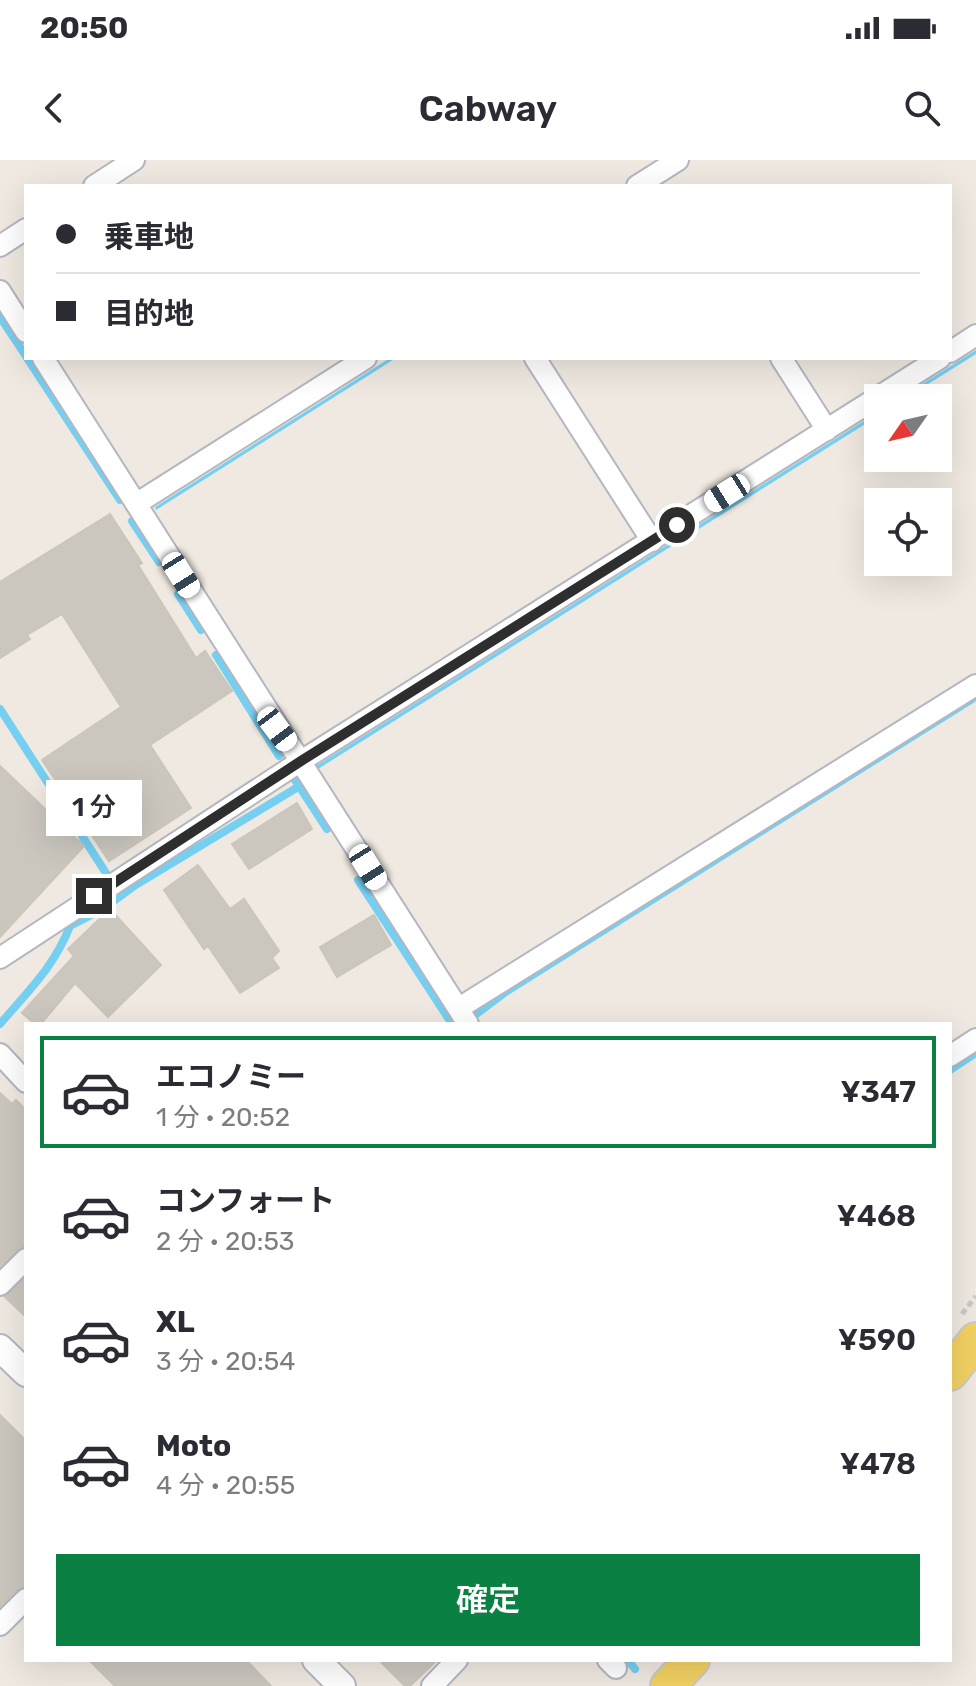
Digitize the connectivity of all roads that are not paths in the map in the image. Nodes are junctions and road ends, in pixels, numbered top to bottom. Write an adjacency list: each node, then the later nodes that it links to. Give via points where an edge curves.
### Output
1 (134, 160): 3 (street)
2 (671, 172): 4 (street)
3 (97, 184)
4 (642, 184)
5 (24, 230): 6 (street)
6 (0, 246)
7 (0, 291): 8 (street)
8 (24, 329)
9 (976, 335): 10 (street)
10 (952, 351)
11 (44, 360): 17 (street)
12 (363, 360): 17 (street)
13 (536, 360): 18 (street)
14 (782, 360): 16 (street)
15 (937, 360): 16 (street)
16 (827, 430): 18 (street)
17 (136, 504): 20 (street)
18 (652, 541): 20 (street)
19 (976, 685): 22 (street)
20 (301, 761): 21 (street); 22 (street)
21 (0, 958)
22 (463, 1016)
23 (976, 1039): 25 (street)
24 (0, 1054): 26 (street)
25 (952, 1055)
26 (24, 1080)
27 (24, 1261): 28 (street)
28 (0, 1285)
29 (976, 1340): 31 (main road)
30 (0, 1348): 32 (street)
31 (952, 1370)
32 (24, 1371)
33 (24, 1601): 34 (street)
34 (0, 1625)
35 (318, 1662): 38 (street)
36 (455, 1662): 39 (street)
37 (690, 1662): 40 (main road)
38 (342, 1686)
39 (432, 1686)
40 (668, 1686)

